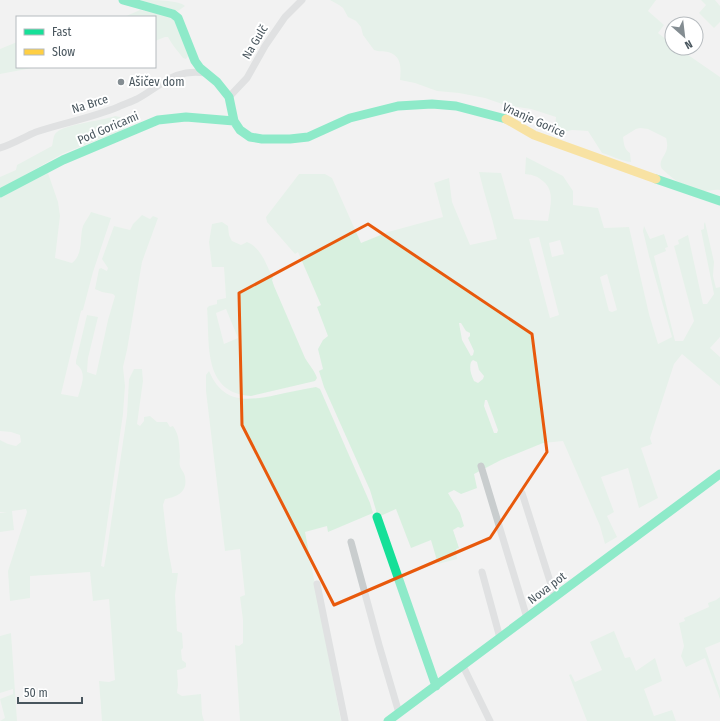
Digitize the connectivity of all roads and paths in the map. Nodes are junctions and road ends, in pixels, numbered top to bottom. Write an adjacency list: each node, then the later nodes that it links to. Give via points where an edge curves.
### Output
1 (123, 0): 3 (street, via 173,14 180,22 195,62)
2 (302, 0): 4 (street, Na Gulč, via 285,16 247,78)
3 (206, 73): 4 (street); 6 (street, Na Brce, via 176,75 137,99 118,107 34,133)
4 (229, 97): 5 (street)
5 (234, 121): 7 (street, Pod Goricami, via 193,118 158,120 63,160); 8 (street, Vnanje Gorice, via 240,130 250,137 290,139 308,137 350,118 398,106 456,106 505,118 534,134 577,152)
6 (0, 148)
7 (0, 193)
8 (720, 201)
9 (481, 466): 17 (street)
10 (720, 474): 16 (street, Nova pot)
11 (522, 493): 16 (street)
12 (377, 517): 20 (street)
13 (351, 542): 21 (street)
14 (482, 572): 18 (street)
15 (317, 584): 22 (street)
16 (555, 597): 17 (street, Nova pot)
17 (527, 618): 18 (street, Nova pot)
18 (500, 638): 19 (street, Nova pot)
19 (463, 666): 20 (street, Nova pot); 24 (street)
20 (436, 686): 21 (street, Nova pot)
21 (399, 713): 23 (street, Nova pot)
22 (345, 721)
23 (388, 721)
24 (490, 721)

